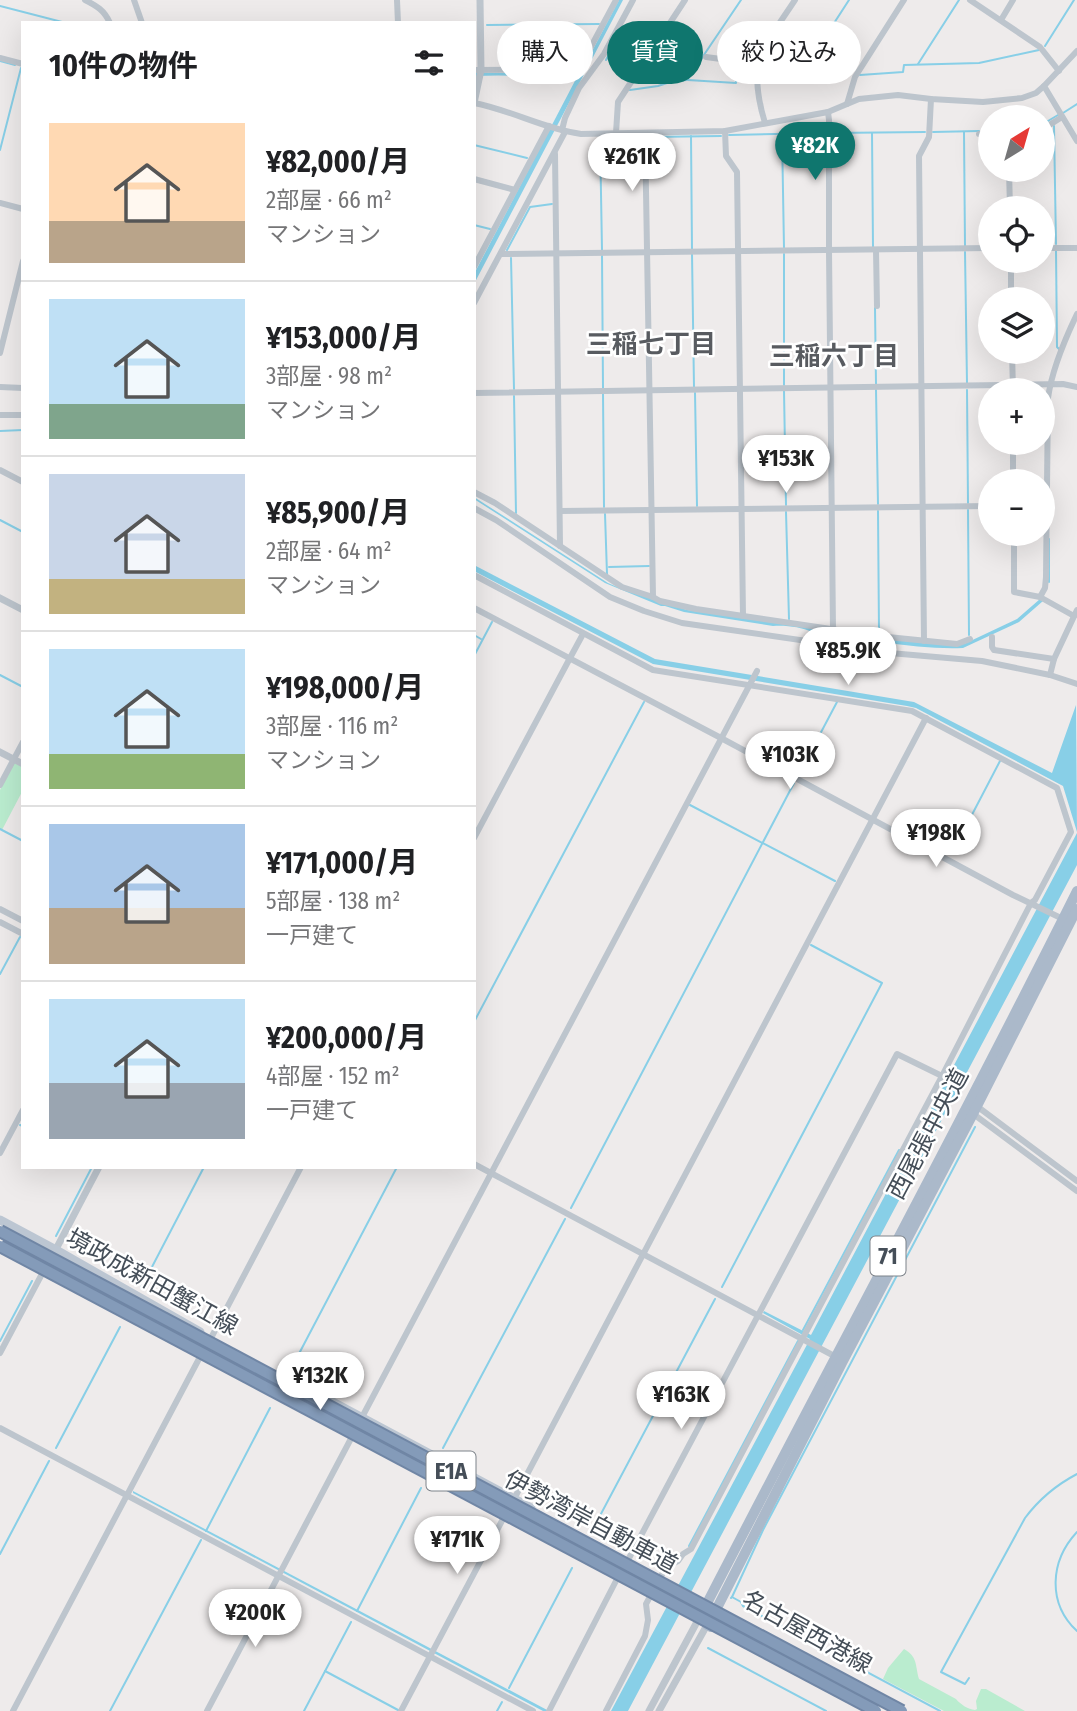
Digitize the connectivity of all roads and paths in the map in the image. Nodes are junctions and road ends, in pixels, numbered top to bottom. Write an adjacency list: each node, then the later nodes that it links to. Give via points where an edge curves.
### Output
1 (85, 0): 13 (street, via 100,8)
2 (134, 0): 14 (street)
3 (397, 0): 15 (street)
4 (480, 0): 23 (street)
5 (615, 0): 23 (street, via 579,69)
6 (633, 0): 33 (street)
7 (685, 0): 35 (street, via 618,102)
8 (794, 0): 16 (street)
9 (904, 0): 28 (street, via 855,77)
10 (970, 0): 12 (street)
11 (1013, 0): 12 (street)
12 (1000, 20): 22 (street, via 1040,47)
13 (109, 21)
14 (141, 21)
15 (398, 21)
16 (780, 21)
17 (1077, 51): 22 (street)
18 (706, 57): 20 (street)
19 (0, 58): 21 (street)
20 (717, 58)
21 (21, 63)
22 (1059, 71): 25 (street)
23 (478, 72)
24 (759, 84): 32 (street)
25 (1044, 86): 26 (street, via 1022,98 983,102); 30 (street)
26 (931, 99): 28 (street, via 898,95); 46 (street, via 929,136 919,156)
27 (476, 103): 33 (street)
28 (847, 104): 29 (street)
29 (828, 112): 32 (street); 48 (street)
30 (1062, 117): 31 (street); 37 (street)
31 (1055, 121)
32 (765, 123): 34 (street)
33 (557, 129): 35 (street); 38 (street); 40 (street)
34 (725, 131): 36 (street); 50 (street, via 726,156 737,172)
35 (616, 133): 36 (street)
36 (645, 133): 49 (street)
37 (1077, 141)
38 (555, 154): 51 (street); 52 (street)
39 (476, 180): 40 (street)
40 (516, 190): 53 (street)
41 (0, 203): 42 (street)
42 (21, 208)
43 (978, 248): 46 (street)
44 (1055, 248): 45 (street)
45 (1077, 248)
46 (920, 249): 47 (street); 61 (street)
47 (876, 250): 48 (street); 56 (street)
48 (829, 251): 50 (street); 66 (street)
49 (647, 252): 50 (street); 52 (street); 68 (street)
50 (738, 252): 67 (street)
51 (501, 254): 52 (street); 55 (street)
52 (556, 254): 69 (street)
53 (476, 263)
54 (21, 269): 58 (street)
55 (476, 299)
56 (877, 306)
57 (1077, 314): 59 (street)
58 (0, 354)
59 (1052, 378)
60 (1055, 385): 64 (street)
61 (922, 386): 63 (street); 66 (street); 77 (street)
62 (0, 387): 65 (street)
63 (978, 387)
64 (1077, 387)
65 (21, 388)
66 (831, 388): 67 (street); 78 (street)
67 (739, 389): 68 (street); 79 (street)
68 (649, 390): 69 (street); 82 (street)
69 (558, 391): 70 (street); 81 (street)
70 (476, 393)
71 (0, 415): 72 (street)
72 (21, 415)
73 (0, 470): 74 (street)
74 (21, 481)
75 (476, 493): 83 (street)
76 (978, 506): 77 (street)
77 (923, 507): 78 (street); 98 (street)
78 (832, 508): 79 (street); 94 (street)
79 (741, 509): 82 (street); 93 (street)
80 (476, 510): 102 (street, via 610,597 682,623 890,653 982,661)
81 (560, 511): 82 (street); 83 (street)
82 (651, 511): 87 (street)
83 (560, 546): 87 (street, via 622,587)
84 (1014, 546): 88 (street, via 1014,592)
85 (1045, 546): 88 (street, via 1045,588)
86 (476, 576): 95 (street)
87 (653, 597): 93 (street)
88 (1040, 597): 92 (street)
89 (0, 598): 91 (street)
90 (476, 608): 99 (street)
91 (21, 609)
92 (1076, 613): 100 (street)
93 (743, 616): 94 (street)
94 (833, 630): 98 (street)
95 (583, 634): 99 (street); 104 (street, via 653,670)
96 (992, 637): 100 (street, via 994,650)
97 (970, 639): 98 (street, via 957,644)
98 (924, 641)
99 (570, 658): 106 (street); 113 (street)
100 (1054, 659): 102 (street)
101 (757, 671): 104 (street)
102 (1050, 676): 103 (street)
103 (1077, 684)
104 (750, 685): 105 (street, via 912,711); 106 (street)
105 (926, 718): 112 (street); 115 (street, via 1057,788 1071,835)
106 (721, 738): 112 (street); 129 (street)
107 (21, 745): 109 (street)
108 (0, 752): 109 (street)
109 (12, 758): 110 (street); 111 (street)
110 (21, 763)
111 (0, 785)
112 (872, 820): 115 (street); 136 (street)
113 (476, 834)
114 (1077, 891): 119 (main road, 西尾張中央道 / 71)
115 (1033, 904): 119 (street); 122 (street)
116 (0, 909): 118 (street)
117 (1077, 909): 119 (main road, 西尾張中央道 / 71)
118 (21, 919)
119 (1064, 920): 123 (main road, 西尾張中央道 / 71)
120 (0, 922): 121 (street)
121 (21, 933)
122 (942, 1076): 138 (street, via 897,1054); 139 (street)
123 (972, 1107): 130 (street); 131 (street); 143 (main road, 西尾張中央道 / 71)
124 (21, 1114): 125 (street)
125 (0, 1153)
126 (476, 1165): 129 (street)
127 (98, 1169): 135 (street)
128 (300, 1169): 140 (street)
129 (492, 1173): 136 (street); 144 (street)
130 (1077, 1181)
131 (1077, 1191)
132 (0, 1220): 135 (main road, 境政成新田蟹江線)
133 (0, 1231): 171 (highway, 伊勢湾岸自動車道 / E1A, bridge)
134 (0, 1248): 137 (main road, 境政成新田蟹江線); 170 (highway, 伊勢湾岸自動車道 / E1A, bridge)
135 (56, 1250): 137 (street); 140 (main road, 境政成新田蟹江線)
136 (644, 1254): 138 (street); 148 (street)
137 (43, 1272): 141 (street); 142 (main road, 境政成新田蟹江線)
138 (758, 1315): 139 (street); 150 (street)
139 (804, 1337): 143 (street); 166 (street, via 691,1549 666,1567 646,1604 645,1636)
140 (211, 1338): 144 (main road, 境政成新田蟹江線)
141 (0, 1353)
142 (201, 1355): 146 (main road, 境政成新田蟹江線); 147 (street)
143 (839, 1358): 156 (main road, 西尾張中央道 / 71); 157 (main road, 西尾張中央道 / 71)
144 (362, 1417): 146 (street); 148 (main road, 境政成新田蟹江線)
145 (0, 1428): 147 (street)
146 (351, 1438): 149 (main road, 境政成新田蟹江線); 151 (street)
147 (127, 1495): 151 (street); 161 (street)
148 (514, 1499): 150 (main road, 境政成新田蟹江線)
149 (504, 1517): 153 (main road, 境政成新田蟹江線); 160 (street)
150 (628, 1560): 152 (main road, 境政成新田蟹江線)
151 (281, 1572): 160 (street); 162 (street)
152 (656, 1575)
153 (618, 1577): 154 (main road, 境政成新田蟹江線); 165 (street)
154 (648, 1592)
155 (695, 1595): 156 (main road)
156 (707, 1602): 157 (main road); 159 (main road, 西尾張中央道 / 71)
157 (718, 1608): 159 (main road, 名古屋西港線 / 71); 171 (main road, 名古屋西港線)
158 (686, 1613): 159 (main road)
159 (703, 1622): 167 (street); 168 (street); 169 (main road, 名古屋西港線)
160 (432, 1653): 163 (street); 164 (street)
161 (13, 1711)
162 (207, 1711)
163 (401, 1711)
164 (533, 1711)
165 (549, 1711)
166 (606, 1711)
167 (649, 1711)
168 (659, 1711)
169 (869, 1711)
170 (876, 1711)
171 (904, 1711)

